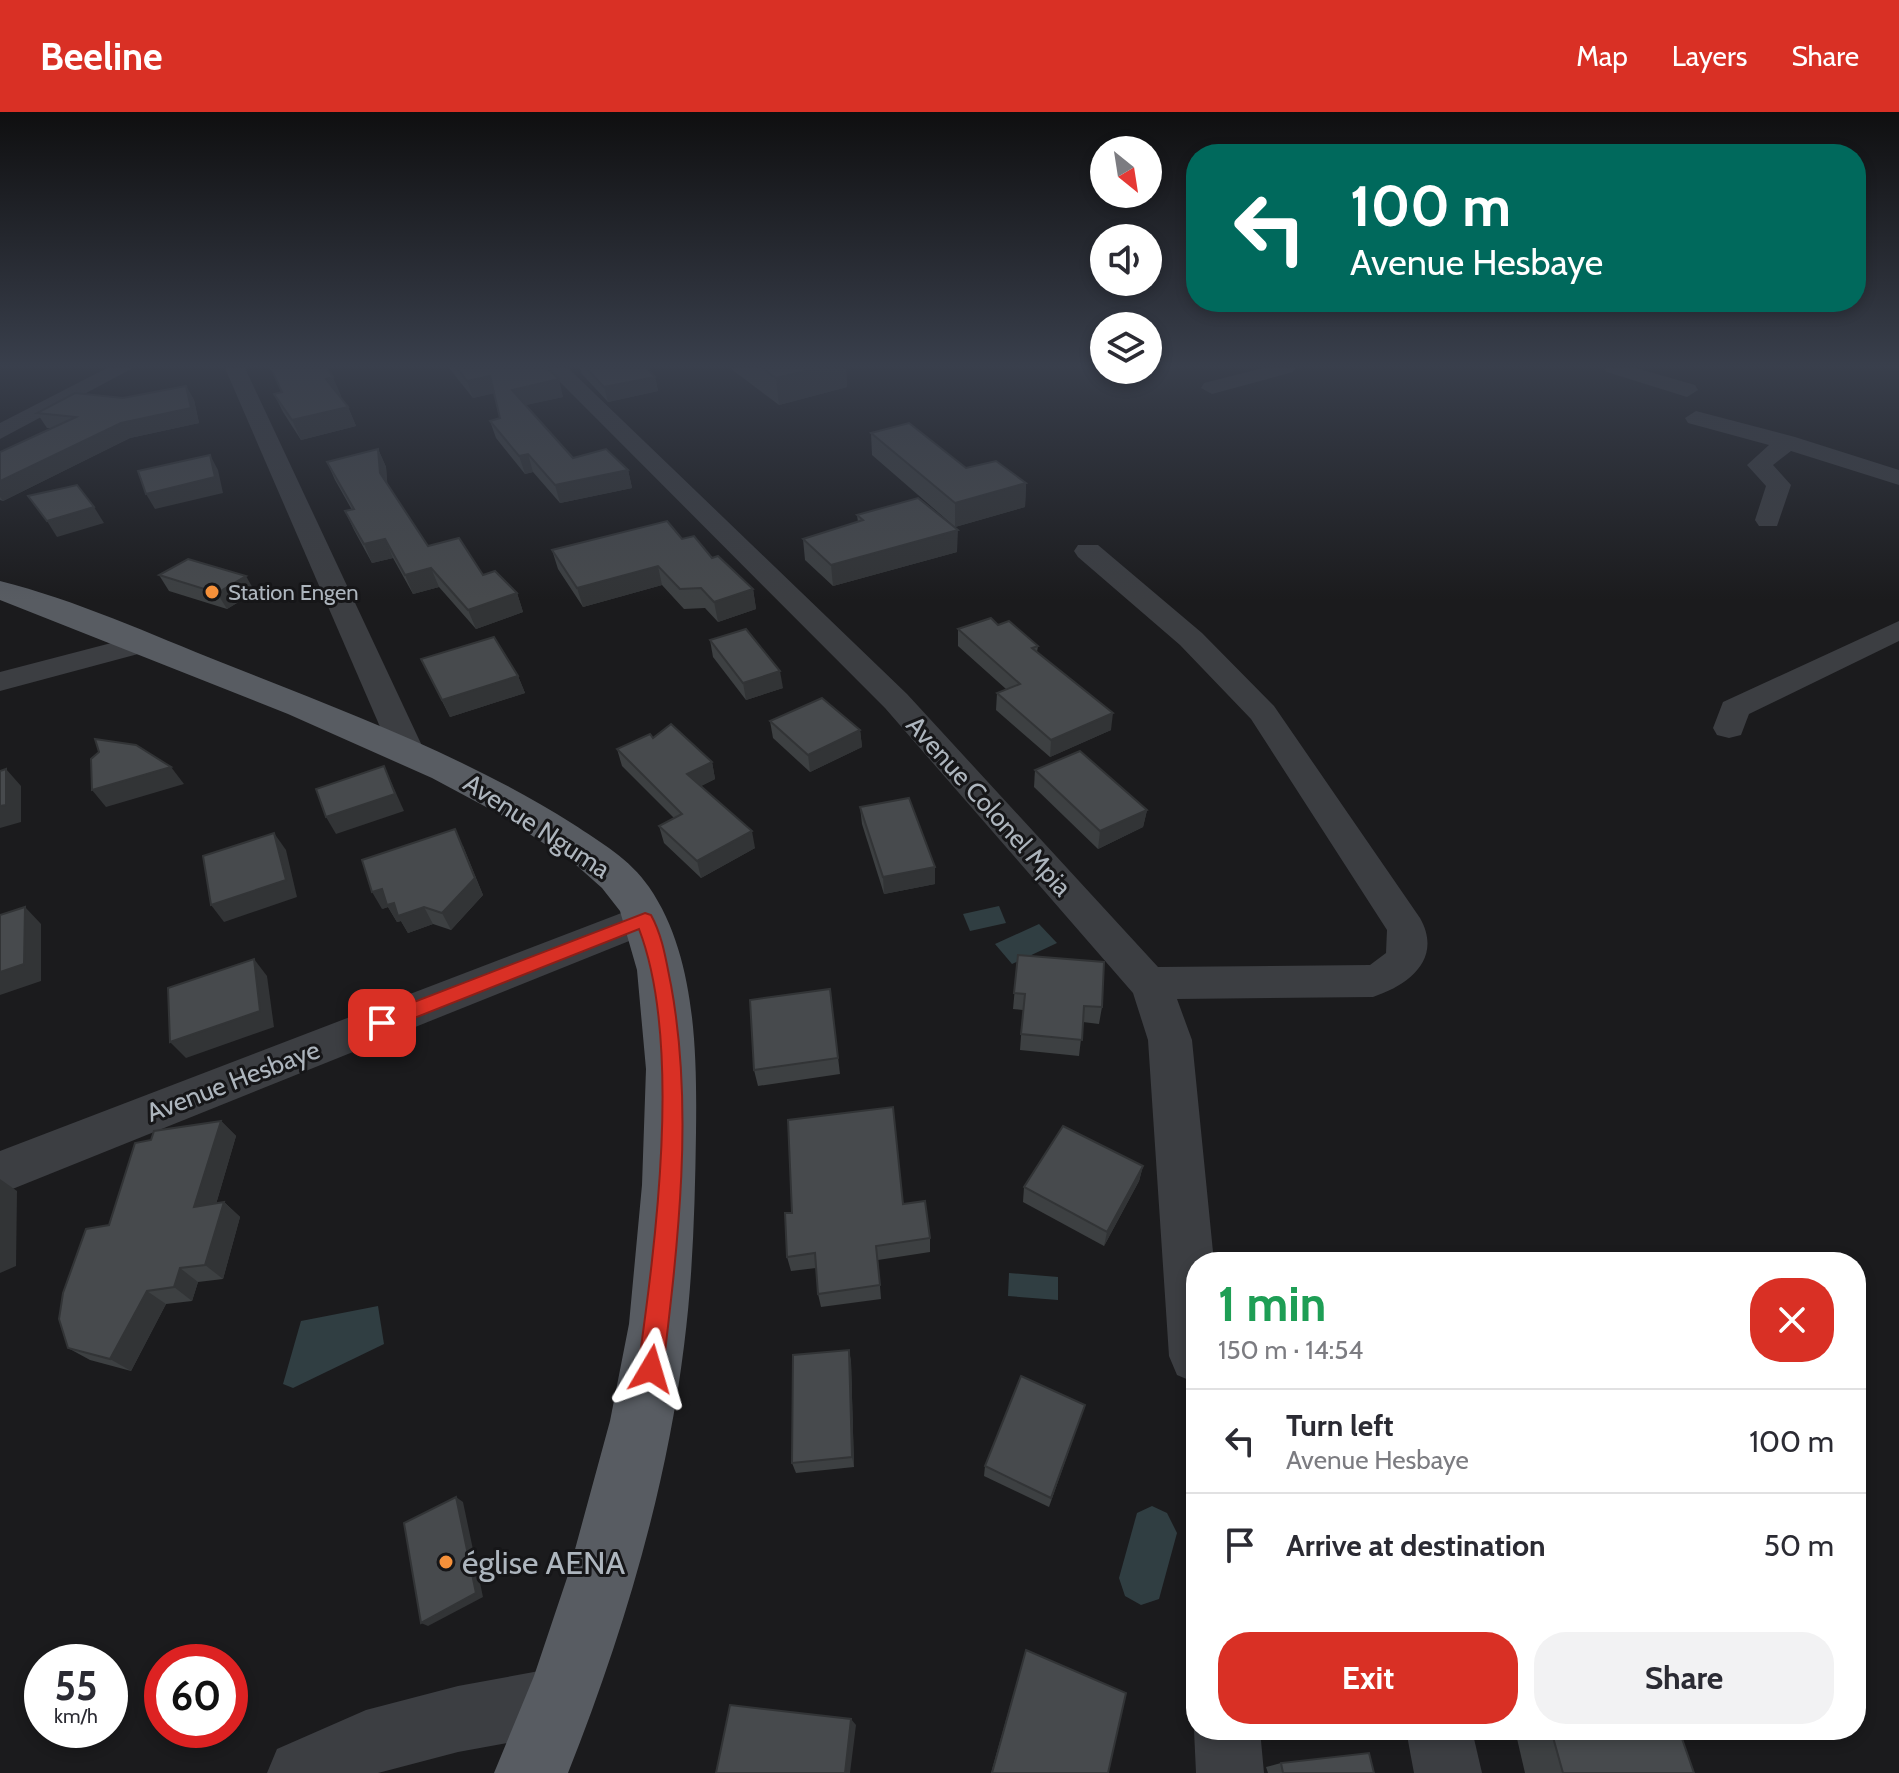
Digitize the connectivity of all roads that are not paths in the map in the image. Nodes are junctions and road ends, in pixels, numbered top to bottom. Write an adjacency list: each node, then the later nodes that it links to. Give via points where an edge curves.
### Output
1 (270, 446): 13 (street)
2 (635, 446): 15 (street, Avenue Colonel Mpia, via 896,701)
3 (1783, 446): 6 (street, via 1759,465 1779,485)
4 (1800, 446): 5 (street)
5 (1893, 470)
6 (1768, 520)
7 (1088, 551): 15 (street, via 1191,639 1263,713 1406,928 1409,942 1406,961 1393,974 1373,981)
8 (0, 590): 10 (main road, Avenue Nguma)
9 (1899, 630): 12 (street, via 1734,709)
10 (142, 644): 11 (street); 13 (main road, Avenue Nguma)
11 (0, 682)
12 (1729, 728)
13 (407, 750): 14 (main road, Avenue Nguma, via 442,765 577,846 626,886)
14 (645, 919): 16 (street, Avenue Hesbaye); 18 (main road, Avenue Nguma, via 669,1026 672,1106 663,1274 644,1399 612,1531)
15 (1148, 983): 17 (street, Avenue Colonel Mpia, via 1170,1040)
16 (0, 1173)
17 (1187, 1252)
18 (561, 1700): 21 (street, via 366,1743); 22 (main road, Avenue Nguma)
19 (1228, 1740): 23 (street)
20 (1441, 1740): 24 (street)
21 (301, 1773)
22 (531, 1773)
23 (1230, 1773)
24 (1448, 1773)

